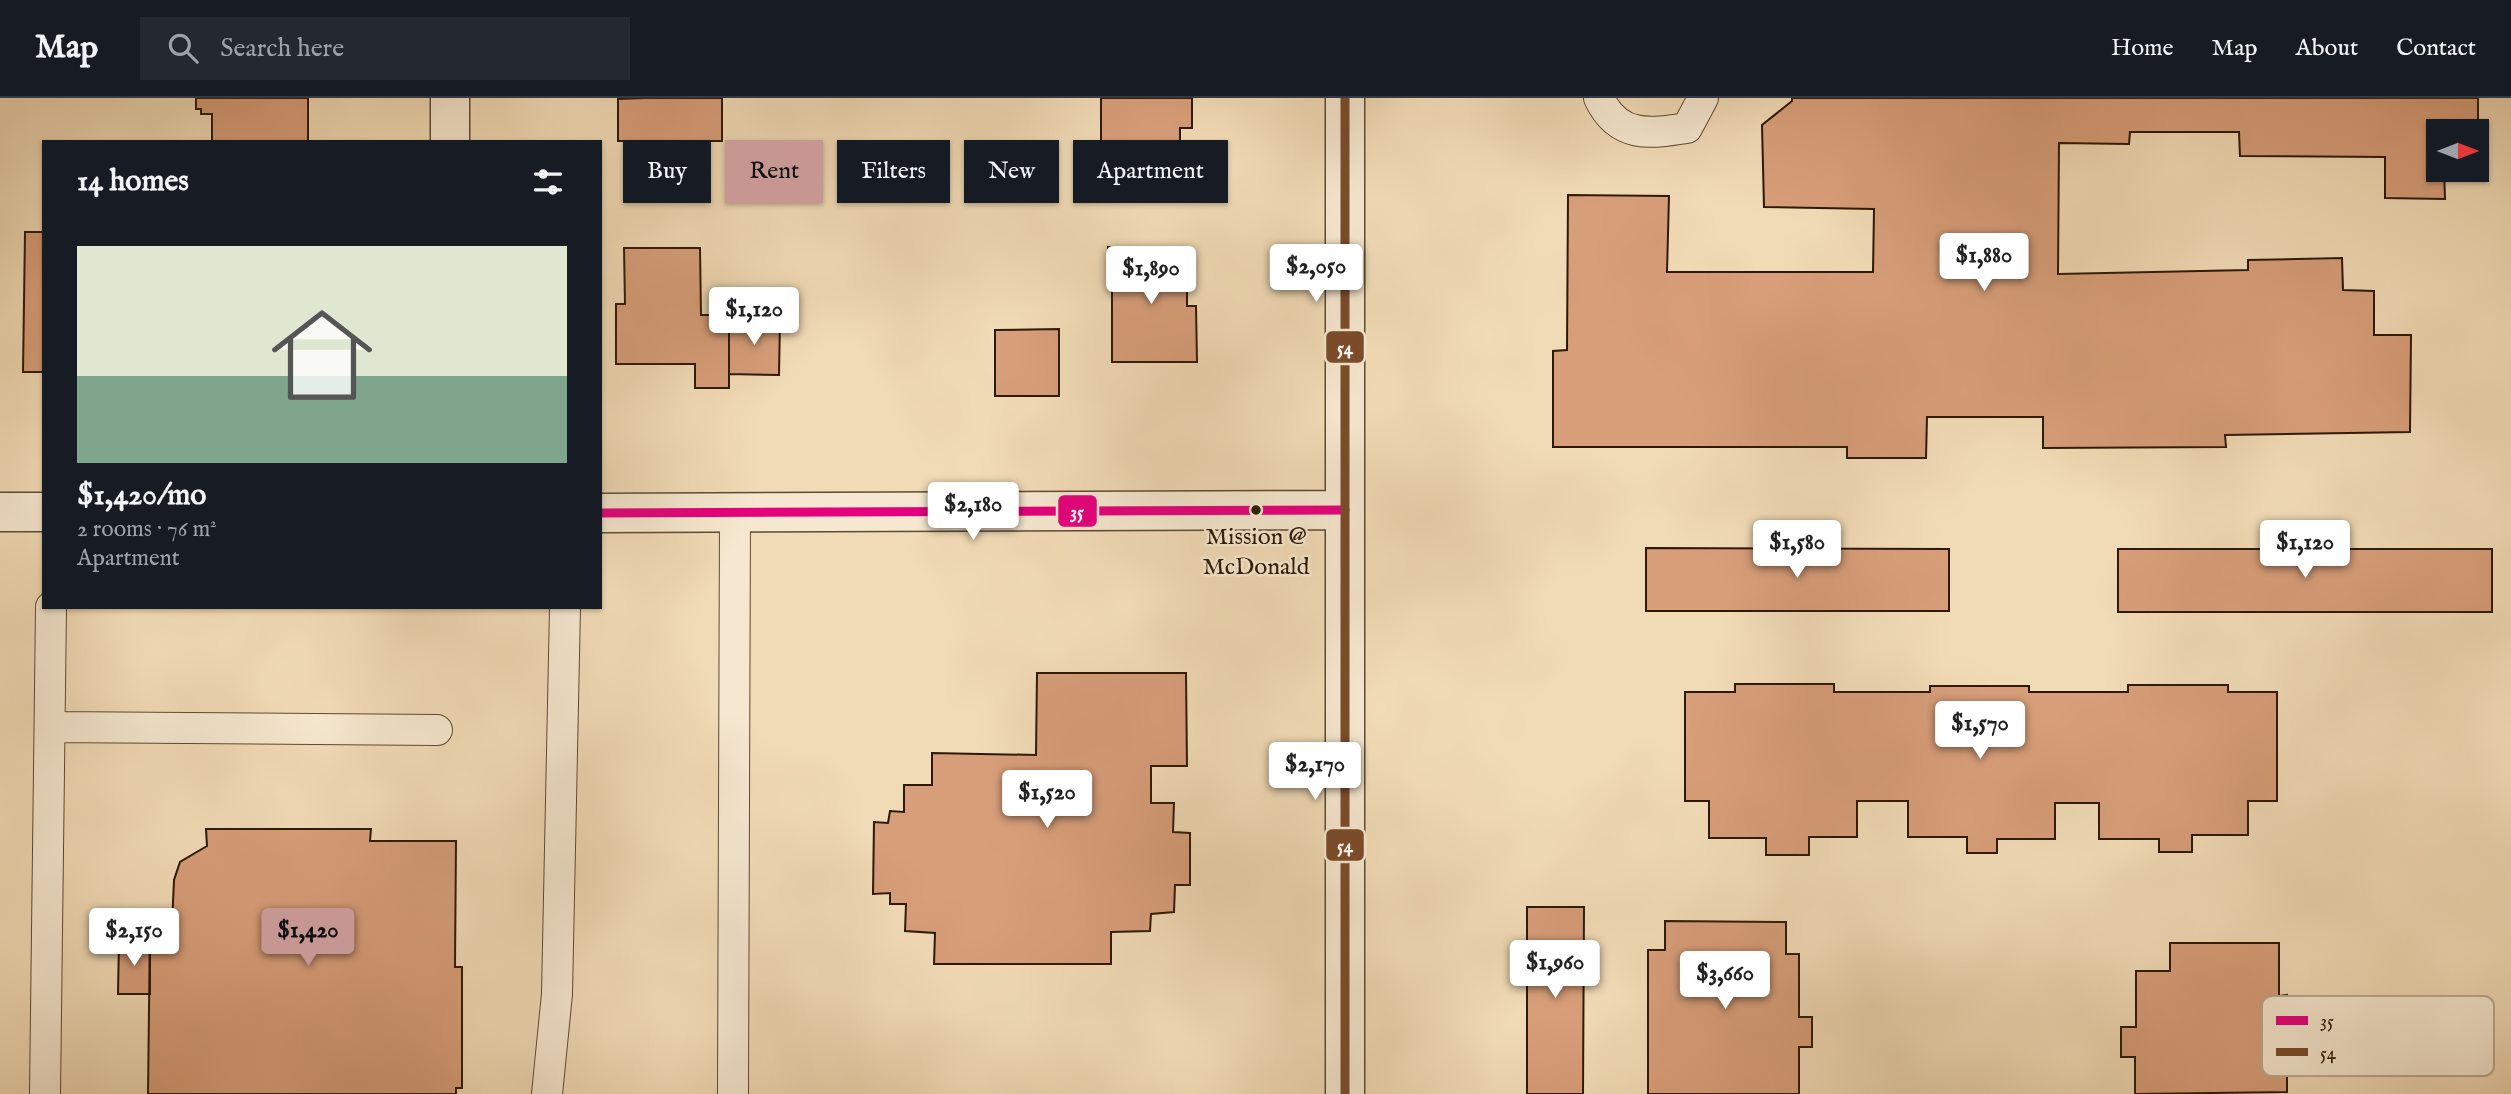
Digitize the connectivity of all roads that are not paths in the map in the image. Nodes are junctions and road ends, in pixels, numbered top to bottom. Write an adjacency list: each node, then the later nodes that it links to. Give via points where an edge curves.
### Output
1 (450, 98): 5 (street)
2 (1345, 98): 6 (street)
3 (1599, 98): 4 (lane, via 1608,117 1644,134 1687,128)
4 (1703, 98)
5 (450, 140)
6 (1345, 510): 10 (street); 18 (street)
7 (0, 512): 8 (street)
8 (42, 512)
9 (602, 513): 10 (street)
10 (734, 513): 17 (lane)
11 (51, 609): 13 (lane)
12 (565, 609): 16 (lane, via 558,994)
13 (50, 727): 14 (lane); 15 (lane)
14 (437, 730)
15 (45, 1094)
16 (547, 1094)
17 (733, 1094)
18 (1345, 1094)

